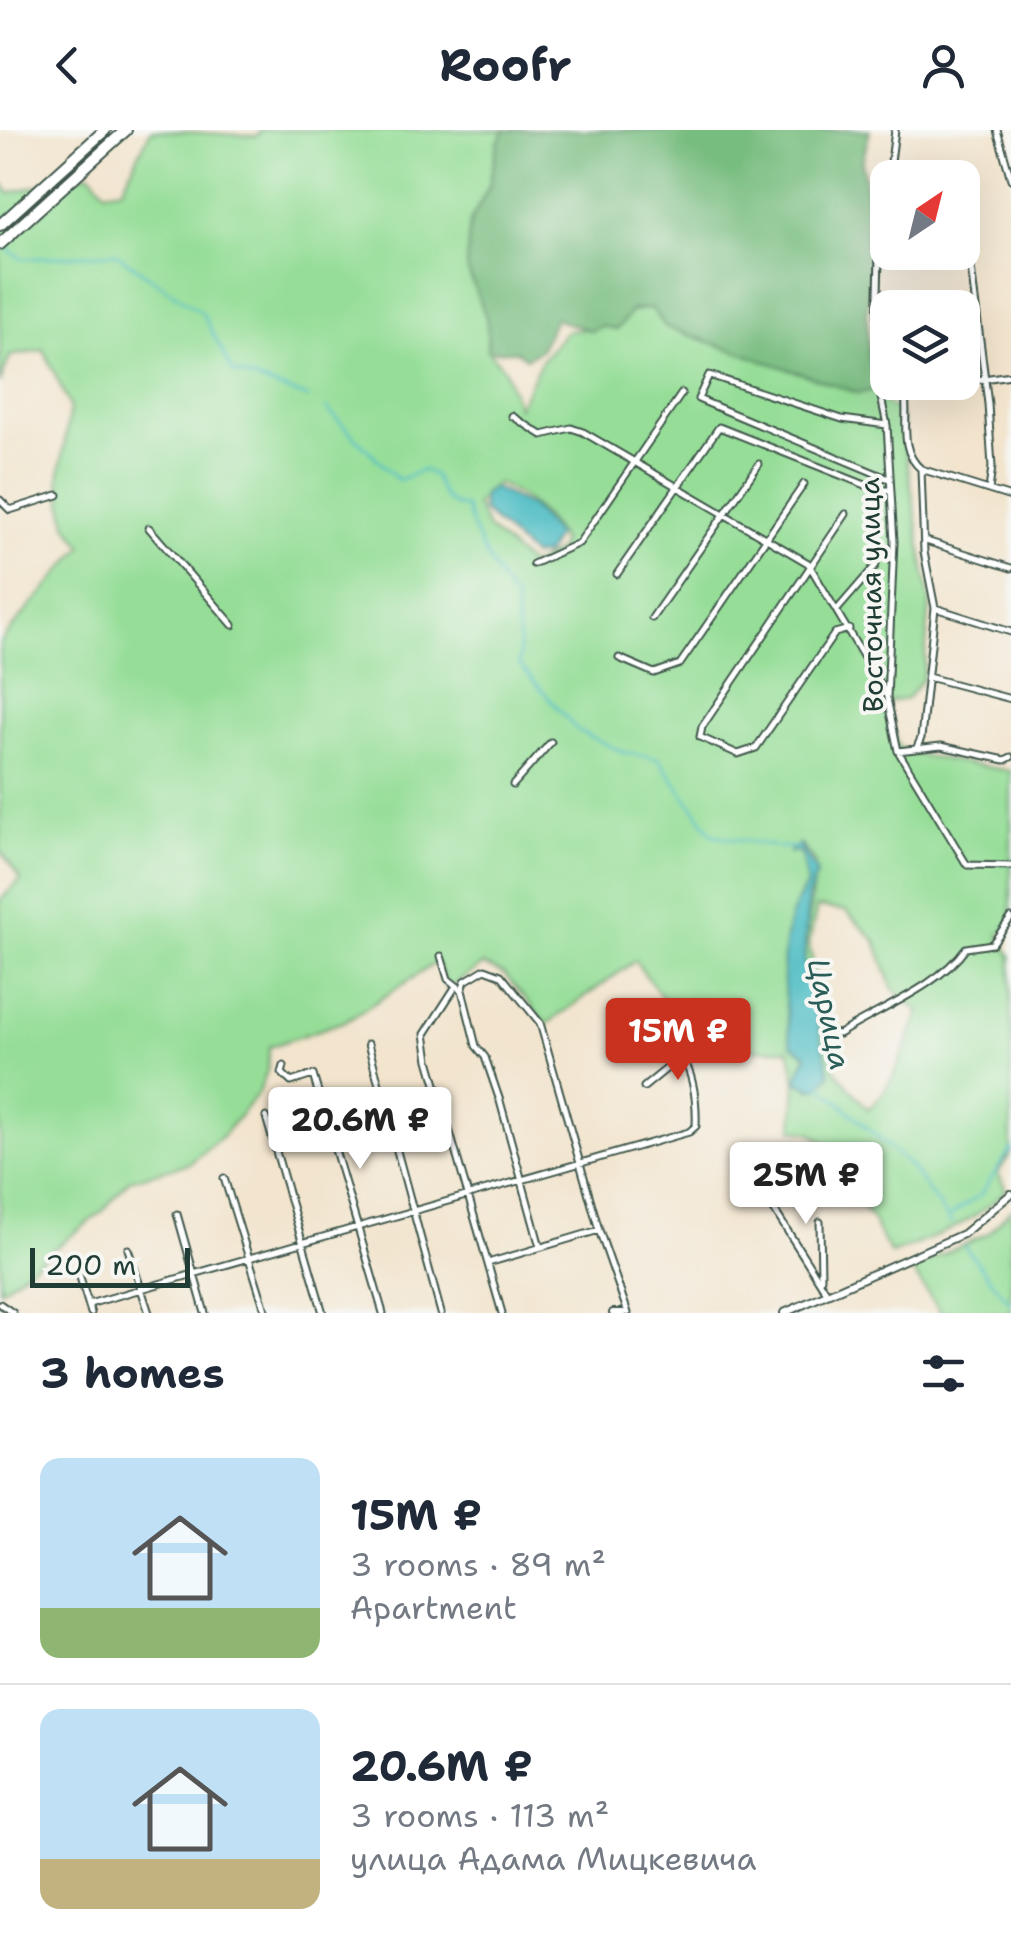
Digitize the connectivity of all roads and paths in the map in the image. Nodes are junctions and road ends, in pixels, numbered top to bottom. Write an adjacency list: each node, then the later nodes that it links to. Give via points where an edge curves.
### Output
1 (105, 130): 7 (highway)
2 (126, 130): 8 (highway)
3 (895, 130): 5 (street)
4 (996, 130): 6 (street)
5 (891, 160)
6 (1011, 179)
7 (0, 225)
8 (0, 244)
9 (971, 270): 12 (street)
10 (1011, 376): 12 (street)
11 (980, 380): 12 (street)
12 (985, 380): 25 (street)
13 (682, 393): 18 (street)
14 (882, 400): 17 (street, Восточная улица)
15 (906, 400): 20 (street, via 906,442 910,460)
16 (512, 416): 18 (street, via 542,435 583,432)
17 (887, 425): 21 (street, Восточная улица); 21 (street, via 842,419 709,375 698,399)
18 (634, 462): 23 (street); 34 (street, via 578,543)
19 (759, 464): 29 (street)
20 (921, 469): 25 (street); 33 (street)
21 (889, 479): 24 (street, Восточная улица)
22 (804, 484): 32 (street)
23 (679, 488): 24 (street, via 719,427); 29 (street); 38 (street)
24 (891, 490): 47 (street, Восточная улица)
25 (989, 490): 27 (street)
26 (58, 494): 28 (street, via 10,510)
27 (1011, 498)
28 (0, 500)
29 (724, 514): 32 (street); 41 (street)
30 (846, 514): 36 (street)
31 (149, 528): 42 (street)
32 (767, 538): 36 (street); 45 (street, via 680,664 654,673)
33 (926, 541): 37 (street); 39 (street)
34 (533, 564)
35 (876, 565): 40 (street)
36 (810, 566): 40 (street); 43 (street, via 700,737 743,755 768,734 835,633)
37 (1011, 568)
38 (617, 574)
39 (935, 608): 44 (street); 46 (street)
40 (837, 610): 43 (street)
41 (652, 618)
42 (234, 625)
43 (849, 629): 47 (street)
44 (1011, 632)
45 (619, 658)
46 (928, 677): 48 (street); 50 (street)
47 (888, 698): 51 (street, Восточная улица)
48 (1011, 699)
49 (550, 742): 53 (street)
50 (916, 747): 51 (street); 52 (street)
51 (898, 751): 54 (street, Восточная улица, via 967,865)
52 (1011, 758)
53 (513, 785)
54 (1011, 866)
55 (1011, 918): 58 (street, via 992,944 966,948 910,994)
56 (441, 956): 57 (street, via 448,979)
57 (459, 988): 65 (street, via 484,969 501,975 540,1023); 68 (street, via 500,1101); 70 (street, via 425,1034)
58 (830, 1033)
59 (368, 1044): 71 (street)
60 (694, 1047): 61 (street)
61 (682, 1056): 63 (street); 65 (street, via 694,1085 696,1126)
62 (284, 1066): 74 (street, via 291,1082 314,1075)
63 (644, 1087)
64 (266, 1116): 76 (street)
65 (580, 1163): 68 (street); 75 (street)
66 (778, 1167): 83 (street, via 772,1205)
67 (224, 1178): 79 (street)
68 (520, 1181): 70 (street); 77 (street)
69 (1011, 1194): 85 (main road, via 963,1234)
70 (466, 1196): 71 (street); 80 (street)
71 (412, 1212): 74 (street); 95 (street)
72 (177, 1214): 81 (street)
73 (820, 1222): 83 (street)
74 (357, 1226): 76 (street); 94 (street)
75 (599, 1230): 77 (street); 98 (street)
76 (302, 1242): 79 (street); 93 (street)
77 (540, 1247): 80 (street)
78 (128, 1249): 84 (street)
79 (250, 1258): 81 (street); 92 (street)
80 (488, 1263): 96 (street)
81 (193, 1273): 84 (street); 91 (street)
82 (79, 1274): 87 (street)
83 (821, 1282): 85 (street)
84 (142, 1287): 87 (street); 90 (street)
85 (827, 1292): 99 (main road)
86 (0, 1304): 88 (street)
87 (88, 1304): 89 (street)
88 (12, 1313)
89 (91, 1313)
90 (150, 1313)
91 (205, 1313)
92 (266, 1313)
93 (324, 1313)
94 (383, 1313)
95 (440, 1313)
96 (502, 1313)
97 (613, 1313): 98 (main road)
98 (626, 1313)
99 (784, 1313)

